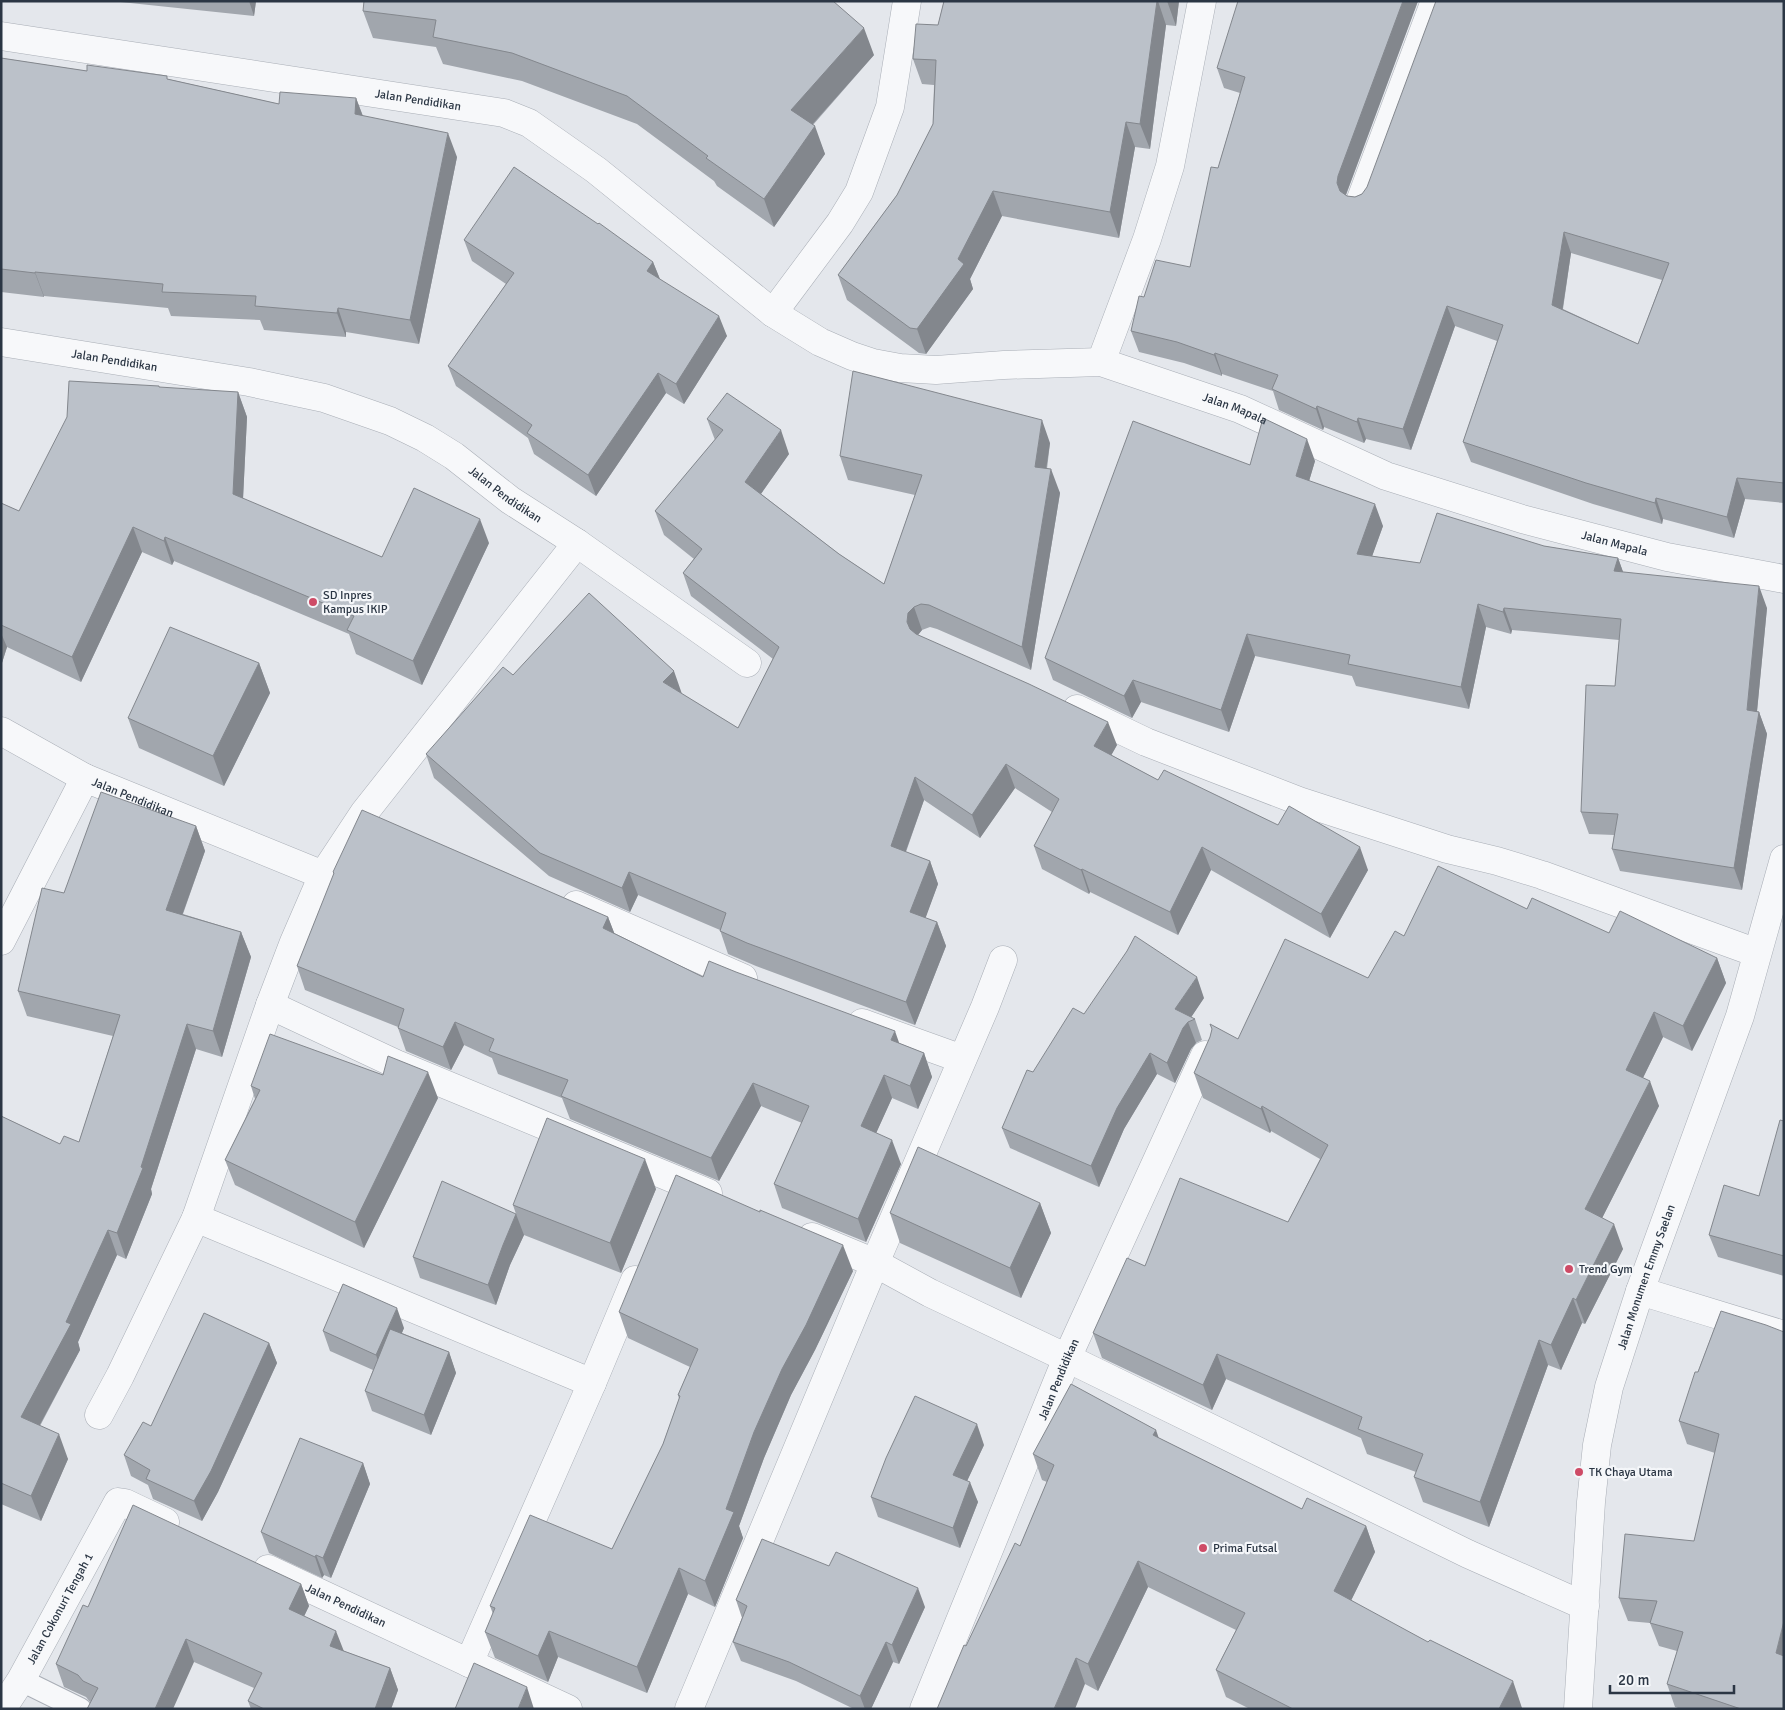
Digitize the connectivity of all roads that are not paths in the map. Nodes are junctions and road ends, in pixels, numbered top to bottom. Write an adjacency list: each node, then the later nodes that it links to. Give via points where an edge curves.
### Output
1 (907, 1): 6 (street, via 890,108 858,192 840,223)
2 (1202, 1): 8 (street, via 1170,166 1148,239)
3 (1435, 1): 5 (street)
4 (1, 36): 6 (street, Jalan Pendidikan, via 504,113 529,123 596,170)
5 (1360, 202)
6 (773, 314): 8 (street, Jalan Pendidikan, via 820,342 873,363 900,368 936,370)
7 (1, 342): 9 (street, Jalan Pendidikan, via 249,382 324,398 390,421 454,456 510,500)
8 (1101, 362): 10 (street, Jalan Mapala, via 1240,409 1386,476 1522,519 1667,557)
9 (577, 543): 11 (street, Jalan Pendidikan); 15 (street)
10 (1784, 579)
11 (747, 662)
12 (1052, 697): 21 (street, via 1146,742 1299,802 1542,875)
13 (1, 731): 14 (street)
14 (85, 778): 18 (street, Jalan Pendidikan); 20 (street, Jalan Pendidikan)
15 (364, 813): 16 (street); 18 (street)
16 (391, 825)
17 (1784, 859): 21 (street, Jalan Monumen Emmy Saelan)
18 (323, 875): 24 (street)
19 (555, 896): 23 (street)
20 (1, 941)
21 (1757, 953): 33 (street, Jalan Monumen Emmy Saelan, via 1740,1016)
22 (1003, 960): 27 (street)
23 (768, 988)
24 (270, 1005): 28 (street, via 674,1189); 29 (street)
25 (842, 1016): 27 (street)
26 (1205, 1055): 35 (street, Jalan Pendidikan)
27 (962, 1059): 32 (street)
28 (731, 1203)
29 (196, 1218): 36 (street); 37 (street)
30 (785, 1226): 32 (street)
31 (646, 1254): 36 (street)
32 (875, 1263): 35 (street); 46 (street)
33 (1640, 1292): 34 (street); 40 (street, Jalan Monumen Emmy Saelan, via 1609,1387 1597,1446)
34 (1784, 1335)
35 (1067, 1358): 40 (street, via 1468,1554); 47 (street, Jalan Pendidikan)
36 (592, 1382): 41 (street)
37 (99, 1415)
38 (188, 1532): 42 (street, Jalan Cokonuri Tengah 1, via 120,1505)
39 (243, 1558): 41 (street, Jalan Pendidikan)
40 (1584, 1606): 48 (street, Jalan Monumen Emmy Saelan)
41 (469, 1663): 45 (street, Jalan Pendidikan)
42 (21, 1680): 43 (street, Jalan Cokonuri Tengah 1); 44 (lane)
43 (2, 1709)
44 (80, 1709)
45 (568, 1709)
46 (689, 1709)
47 (924, 1709)
48 (1578, 1709)

